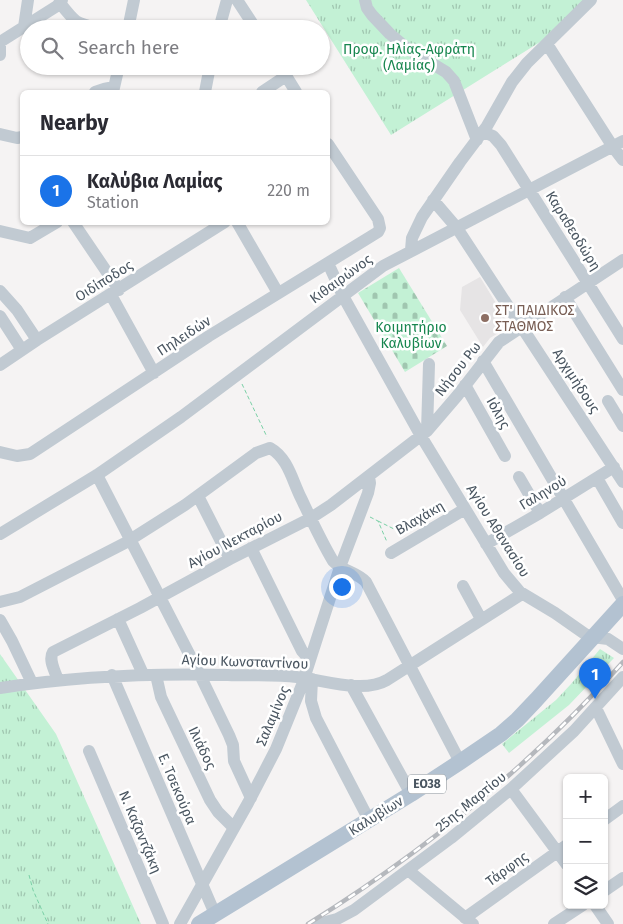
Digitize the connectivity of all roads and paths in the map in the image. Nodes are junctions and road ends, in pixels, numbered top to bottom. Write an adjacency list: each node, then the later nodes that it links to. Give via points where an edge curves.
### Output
1 (28, 0): 8 (street)
2 (134, 0): 11 (street)
3 (227, 0): 12 (street)
4 (237, 0): 13 (street)
5 (366, 0): 28 (street, via 367,8 390,34 446,72 454,81)
6 (591, 0): 16 (street)
7 (61, 1): 9 (street); 10 (street)
8 (25, 20)
9 (35, 20)
10 (73, 20)
11 (130, 20)
12 (221, 20)
13 (250, 20)
14 (20, 31): 15 (street)
15 (0, 44): 17 (street)
16 (547, 44): 28 (street, via 512,82); 30 (street)
17 (0, 55)
18 (117, 75): 23 (street)
19 (208, 75): 24 (street)
20 (279, 75): 25 (street)
21 (285, 75): 26 (street)
22 (101, 90): 23 (street)
23 (114, 90)
24 (204, 90)
25 (264, 90)
26 (295, 90)
27 (0, 134): 29 (street)
28 (480, 136): 33 (street, Καραθεοδώρη, via 497,140); 34 (street)
29 (20, 137)
30 (618, 144): 32 (street); 33 (street, Κιθαιρώνος)
31 (330, 152): 43 (street, Πηλειδών, via 378,219 380,228 372,237)
32 (623, 160)
33 (530, 191): 39 (street, Κιθαιρώνος); 44 (street, Καραθεοδώρη)
34 (433, 200): 39 (street, Αρχιμήδους); 41 (street, via 412,238)
35 (52, 225): 40 (street, via 30,238)
36 (75, 225): 46 (street)
37 (218, 225): 46 (street, Οιδίποδος)
38 (239, 225): 47 (street)
39 (456, 228): 41 (street, Κιθαιρώνος); 51 (street, Αρχιμήδους)
40 (0, 230)
41 (411, 250): 48 (street, Κιθαιρώνος)
42 (623, 260): 44 (street, Νήσου Ρω)
43 (328, 264): 47 (street, Πηλειδών); 48 (street, Αγίου Αθανασίου)
44 (587, 283): 49 (street, Νήσου Ρω); 52 (street, Καραθεοδώρη)
45 (0, 291): 53 (street)
46 (115, 292): 53 (street, Οιδίποδος); 58 (street)
47 (278, 293): 58 (street, Πηλειδών)
48 (342, 296): 59 (street, Κιθαιρώνος); 64 (street, Αγίου Αθανασίου)
49 (565, 297): 51 (street, Νήσου Ρω); 61 (street)
50 (0, 316): 54 (street)
51 (521, 327): 55 (street, Νήσου Ρω, via 499,342); 68 (street, Αρχιμήδους)
52 (623, 338)
53 (37, 340): 54 (street, Οιδίποδος)
54 (22, 350): 57 (street, Οιδίποδος)
55 (483, 361): 60 (street, Νήσου Ρω); 76 (street)
56 (429, 364): 64 (street)
57 (0, 365)
58 (154, 373): 66 (street, Πηλειδών, via 30,454 17,456)
59 (238, 374): 65 (path); 69 (street, Κιθαιρώνος)
60 (465, 386): 64 (street, Νήσου Ρω); 67 (street, Ιόλης)
61 (623, 390)
62 (608, 401): 63 (street)
63 (623, 426)
64 (424, 433): 70 (street, Αγίου Νεκταρίου); 77 (street, Αγίου Αθανασίου)
65 (270, 448): 75 (street, via 256,453); 80 (street, via 288,468)
66 (0, 452)
67 (505, 456)
68 (614, 467): 72 (street, Γαληνού); 73 (street, Αρχιμήδους)
69 (98, 475): 83 (street, Κιθαιρώνος); 84 (street)
70 (369, 477): 78 (street, Σαλαμίνος, via 370,488); 80 (street, Αγίου Νεκταρίου)
71 (519, 477): 79 (street)
72 (597, 478): 74 (street); 76 (street, Γαληνού)
73 (623, 483): 74 (street)
74 (606, 494): 82 (street)
75 (198, 496): 84 (street); 89 (street)
76 (564, 499): 79 (street, Γαληνού); 94 (street)
77 (465, 509): 85 (street, Βλαχάκη); 86 (street, Αγίου Αθανασίου)
78 (361, 513): 81 (path); 90 (street, Σαλαμίνος)
79 (540, 513): 86 (street, Γαληνού)
80 (311, 518): 87 (street, Αγίου Νεκταρίου); 90 (street, via 332,561)
81 (378, 521): 85 (path); 88 (path)
82 (623, 523)
83 (0, 534)
84 (130, 540): 93 (street); 95 (street, via 25,595)
85 (411, 541): 88 (street, Βλαχάκη)
86 (486, 544): 92 (street, Αγίου Αθανασίου)
87 (251, 548): 89 (street, Αγίου Νεκταρίου); 102 (street, via 302,651)
88 (392, 552)
89 (230, 559): 93 (street, Αγίου Νεκταρίου)
90 (340, 567): 102 (street, Σαλαμίνος); 103 (street, via 365,580)
91 (463, 586): 98 (street)
92 (522, 594): 98 (street, Αγίου Κωνσταντίνου); 100 (street, Αγίου Αθανασίου)
93 (160, 598): 97 (street, Αγίου Νεκταρίου); 105 (street)
94 (623, 600)
95 (0, 602)
96 (623, 604): 100 (main road, Καλυβίων / ΕΟ38)
97 (118, 619): 104 (street); 110 (street, Αγίου Νεκταρίου, via 51,654)
98 (481, 619): 103 (street, Αγίου Κωνσταντίνου)
99 (0, 620): 111 (street)
100 (594, 637): 101 (street, Αγίου Αθανασίου, via 608,639); 116 (main road, Καλυβίων / ΕΟ38, via 517,720)
101 (623, 649)
102 (310, 660): 109 (street, Σαλαμίνος)
103 (410, 665): 112 (street, Αγίου Κωνσταντίνου, via 376,686); 116 (street)
104 (143, 674): 106 (street, Αγίου Κωνσταντίνου); 107 (street, Αγίου Κωνσταντίνου)
105 (200, 674): 107 (street, Αγίου Κωνσταντίνου); 109 (street, Αγίου Κωνσταντίνου); 120 (street, via 229,735 234,761)
106 (112, 675): 110 (street, Αγίου Κωνσταντίνου); 130 (street, Ε. Τσεκούρα)
107 (156, 675): 124 (street, Ιλιάδος, via 161,697 210,800)
108 (623, 677): 114 (street, 25ης Μαρτίου)
109 (308, 679): 112 (street, Αγίου Κωνσταντίνου); 120 (street, Σαλαμίνος); 123 (street, via 316,718)
110 (58, 680): 111 (street, Αγίου Κωνσταντίνου)
111 (32, 683): 113 (street, Αγίου Κωνσταντίνου)
112 (351, 685): 119 (street)
113 (0, 688)
114 (596, 708): 117 (street); 118 (street, 25ης Μαρτίου)
115 (89, 751): 138 (street, Ν. Καζαντζάκη)
116 (460, 762): 119 (main road, Καλυβίων / ΕΟ38)
117 (623, 764)
118 (511, 789): 125 (street); 127 (street, 25ης Μαρτίου)
119 (410, 794): 123 (main road, Καλυβίων / ΕΟ38)
120 (252, 798): 124 (street, Σαλαμίνος)
121 (623, 806): 122 (street)
122 (605, 819)
123 (368, 820): 134 (main road, Καλυβίων / ΕΟ38)
124 (234, 828): 130 (street, Σαλαμίνος)
125 (562, 848): 126 (street); 135 (street, Τάρφης)
126 (567, 864)
127 (408, 870): 135 (street); 136 (street, 25ης Μαρτίου)
128 (29, 875): 137 (path)
129 (623, 878): 131 (street)
130 (203, 886): 134 (street, Ε. Τσεκούρα); 139 (street, Σαλαμίνος)
131 (608, 888)
132 (577, 909): 142 (street)
133 (598, 909): 143 (street)
134 (215, 914): 140 (main road, Καλυβίων / ΕΟ38)
135 (469, 921)
136 (339, 922): 141 (street, 25ης Μαρτίου)
137 (48, 924)
138 (163, 924)
139 (180, 924)
140 (199, 924)
141 (318, 924)
142 (554, 924)
143 (608, 924)

